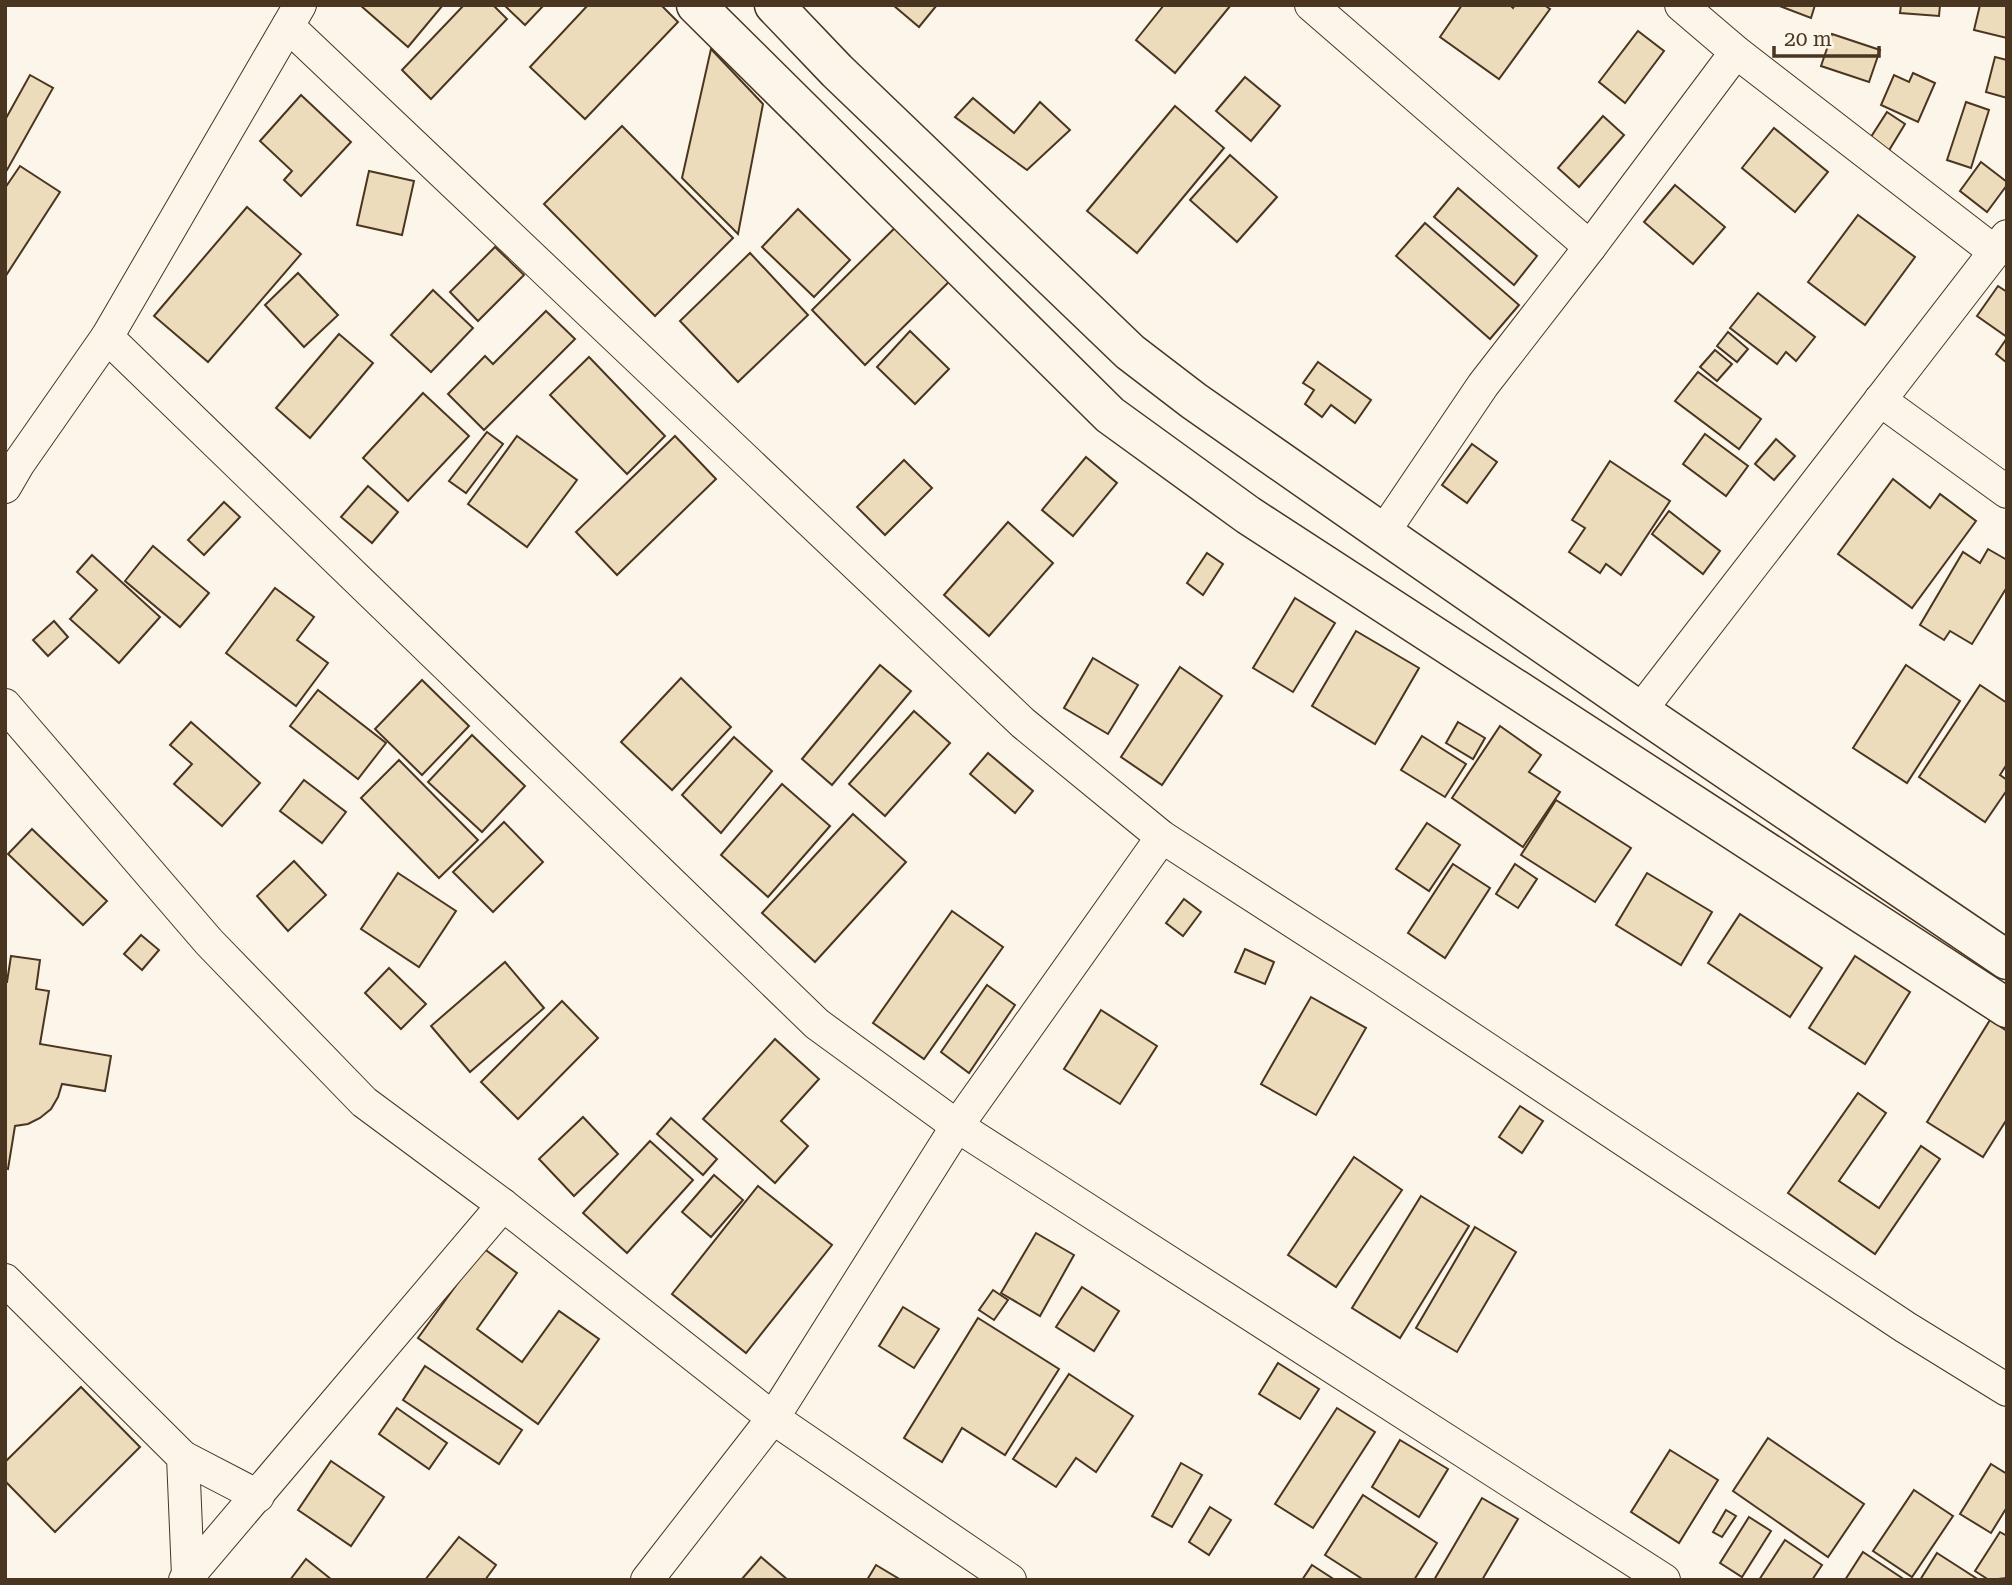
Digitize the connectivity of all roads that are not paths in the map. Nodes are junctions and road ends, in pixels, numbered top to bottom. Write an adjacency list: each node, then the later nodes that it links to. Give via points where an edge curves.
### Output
1 (696, 5): 18 (street, via 1110,415 1248,515)
2 (774, 5): 13 (street, via 836,71 1130,352)
3 (1311, 5): 8 (street)
4 (1681, 5): 6 (street)
5 (294, 16): 9 (street); 16 (street, via 1023,723)
6 (1736, 52): 7 (street); 8 (street)
7 (2001, 244): 10 (street)
8 (1590, 247): 13 (street, via 1483,385)
9 (107, 337): 11 (street); 19 (street, via 817,1024)
10 (1880, 400): 12 (street); 15 (street)
11 (5, 487)
12 (2007, 492)
13 (1382, 533): 15 (street)
14 (5, 705): 20 (street, via 209,942 365,1102)
15 (1640, 711): 17 (street)
16 (1162, 837): 19 (street); 22 (street)
17 (2007, 960)
18 (2007, 1008)
19 (957, 1126): 23 (street); 29 (street)
20 (503, 1205): 23 (street); 25 (street)
21 (5, 1280): 24 (street)
22 (2007, 1390)
23 (773, 1418): 27 (street); 28 (street)
24 (183, 1458): 25 (street); 26 (street)
25 (258, 1496): 26 (street)
26 (186, 1578)
27 (647, 1580)
28 (1010, 1580)
29 (1664, 1580)

